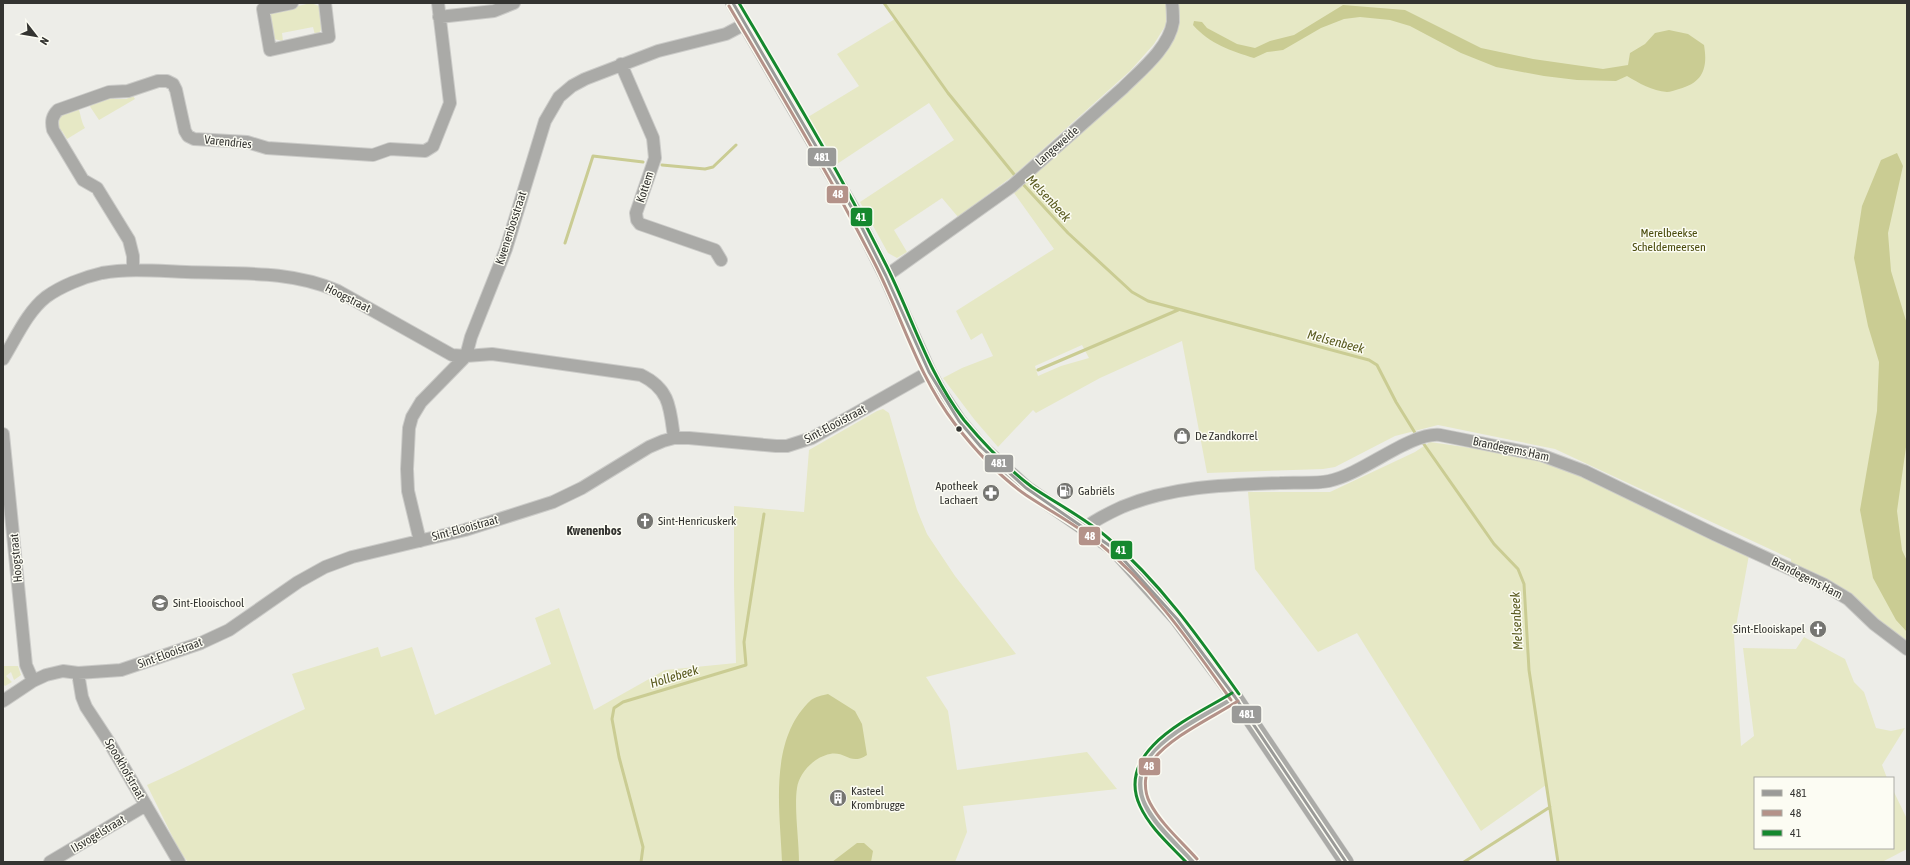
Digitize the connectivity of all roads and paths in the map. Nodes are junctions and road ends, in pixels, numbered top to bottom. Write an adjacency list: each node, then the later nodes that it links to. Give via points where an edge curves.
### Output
1 (292, 3): 2 (street, via 263,9 270,50 329,37)
2 (325, 3)
3 (438, 3): 7 (street, Varendries)
4 (514, 3): 7 (street, via 494,11)
5 (733, 3): 8 (street)
6 (1172, 3): 12 (street, Langeweide, via 1172,22 1165,41 1123,88 1014,184)
7 (439, 17): 11 (street, Varendries, via 450,104 433,146 426,151 390,149 373,156 266,148 247,142 194,138 188,136 185,131 176,90 173,84 167,81 109,92 58,110 51,122 53,130 83,180 98,188 129,240)
8 (745, 24): 9 (street, Kwenenbosstraat, via 726,34 658,51); 12 (street, via 853,210)
9 (622, 64): 10 (street, Kottem, via 653,138 655,158 636,213 637,220 640,224 715,250); 13 (street, Kwenenbosstraat, via 572,86 551,108 506,249)
10 (721, 260)
11 (133, 270): 13 (street, Hoogstraat, via 286,275 304,279 338,292 452,355); 14 (street, Hoogstraat, via 115,271 87,278 47,296 28,317)
12 (886, 276): 15 (street)
13 (466, 356): 17 (street, Hoogstraat, via 492,354 641,375 652,380 665,394); 19 (street, Kwenenbosstraat, via 421,402 409,428 408,491)
14 (3, 359)
15 (929, 372): 17 (street, Sint-Elooistraat, via 812,438 788,446); 18 (street, via 959,421 981,447 1026,488)
16 (3, 434): 22 (street, Hoogstraat, via 26,665)
17 (674, 438): 19 (street, Sint-Elooistraat, via 649,447 582,488 553,502 465,530)
18 (1085, 528): 20 (street, Brandegems Ham, via 1105,515 1138,501 1181,489 1329,480 1370,464 1425,436 1440,435 1541,455 1584,471 1823,584 1848,599 1874,624); 23 (street, via 1112,548 1139,576 1196,643)
19 (420, 541): 21 (street, Sint-Elooistraat, via 352,557 325,567 298,582 229,630 201,642 121,670)
20 (1907, 649)
21 (78, 673): 22 (street, Sint-Elooistraat, via 63,671); 25 (street, Spookhofstraat, via 86,707)
22 (33, 681): 24 (street, Sint-Elooistraat)
23 (1235, 697): 28 (street, via 1160,746 1149,757 1141,772 1140,787 1144,803); 29 (street)
24 (4, 699)
25 (146, 805): 26 (street, IJsvogelstraat); 27 (street, Spookhofstraat)
26 (50, 862)
27 (179, 862)
28 (1193, 862)
29 (1346, 862)

